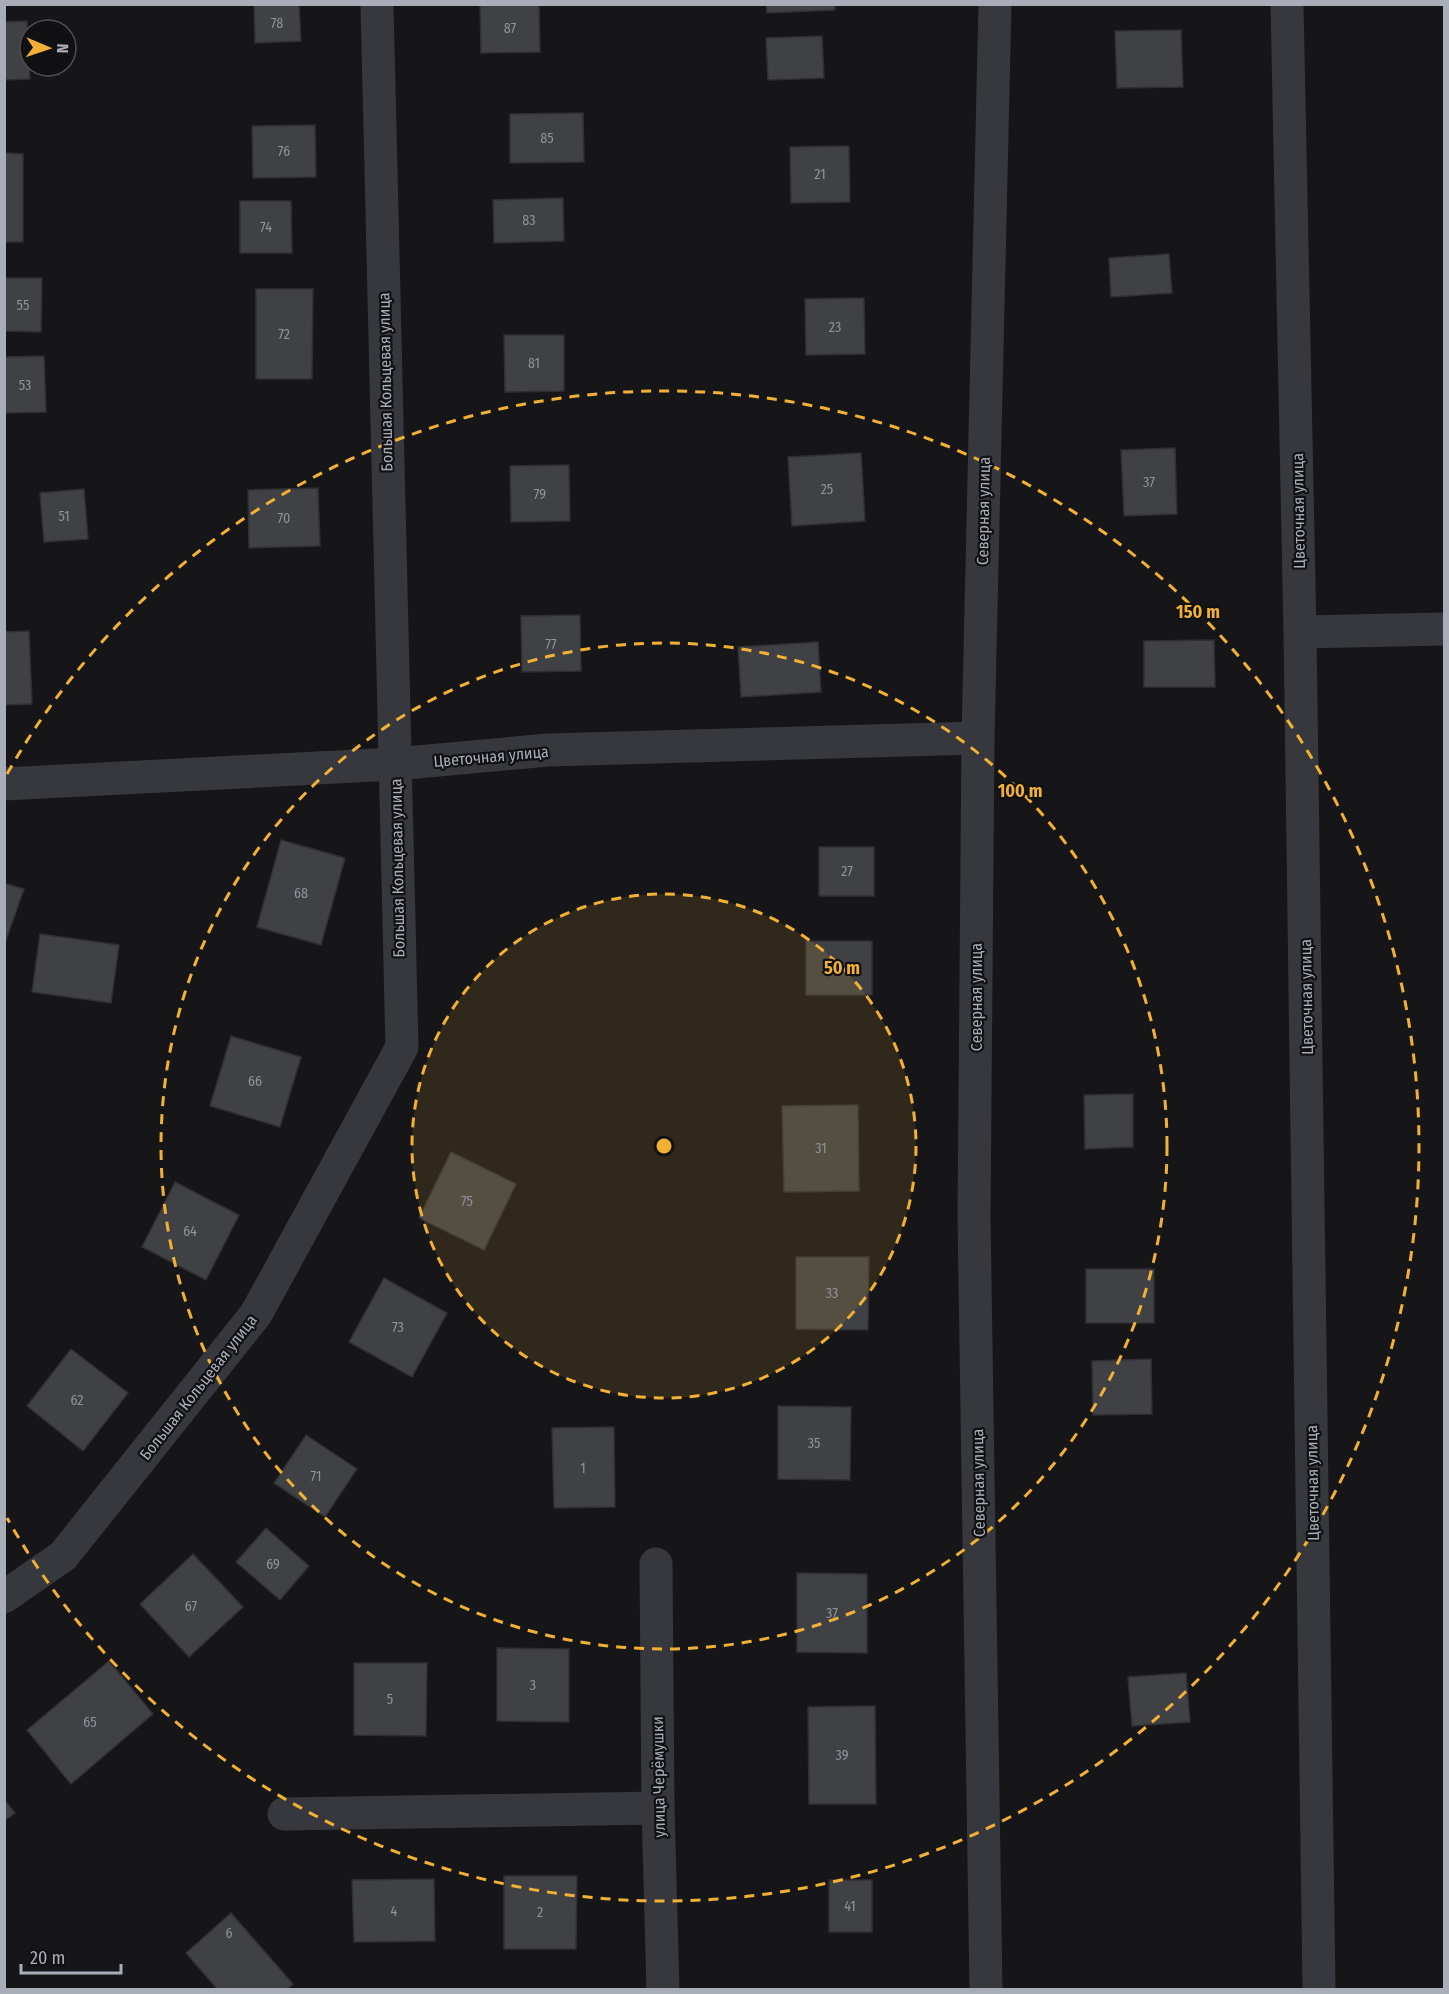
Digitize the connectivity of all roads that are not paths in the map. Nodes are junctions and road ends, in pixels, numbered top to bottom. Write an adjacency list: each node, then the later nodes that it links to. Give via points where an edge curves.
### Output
1 (376, 4): 7 (street, Большая Кольцевая улица)
2 (995, 4): 6 (street, Северная улица)
3 (1287, 4): 5 (street, Цветочная улица)
4 (1444, 629): 5 (street)
5 (1300, 632): 15 (street, Цветочная улица)
6 (978, 738): 7 (street, Цветочная улица, via 548,750); 14 (street, Северная улица, via 974,1217)
7 (395, 764): 8 (street, Цветочная улица); 10 (street, Большая Кольцевая улица, via 402,1047 256,1314 63,1556)
8 (4, 784)
9 (656, 1564): 11 (street, улица Черёмушки)
10 (4, 1597)
11 (658, 1808): 12 (street); 13 (street, улица Черёмушки)
12 (284, 1814)
13 (663, 1989)
14 (986, 1989)
15 (1319, 1989)

